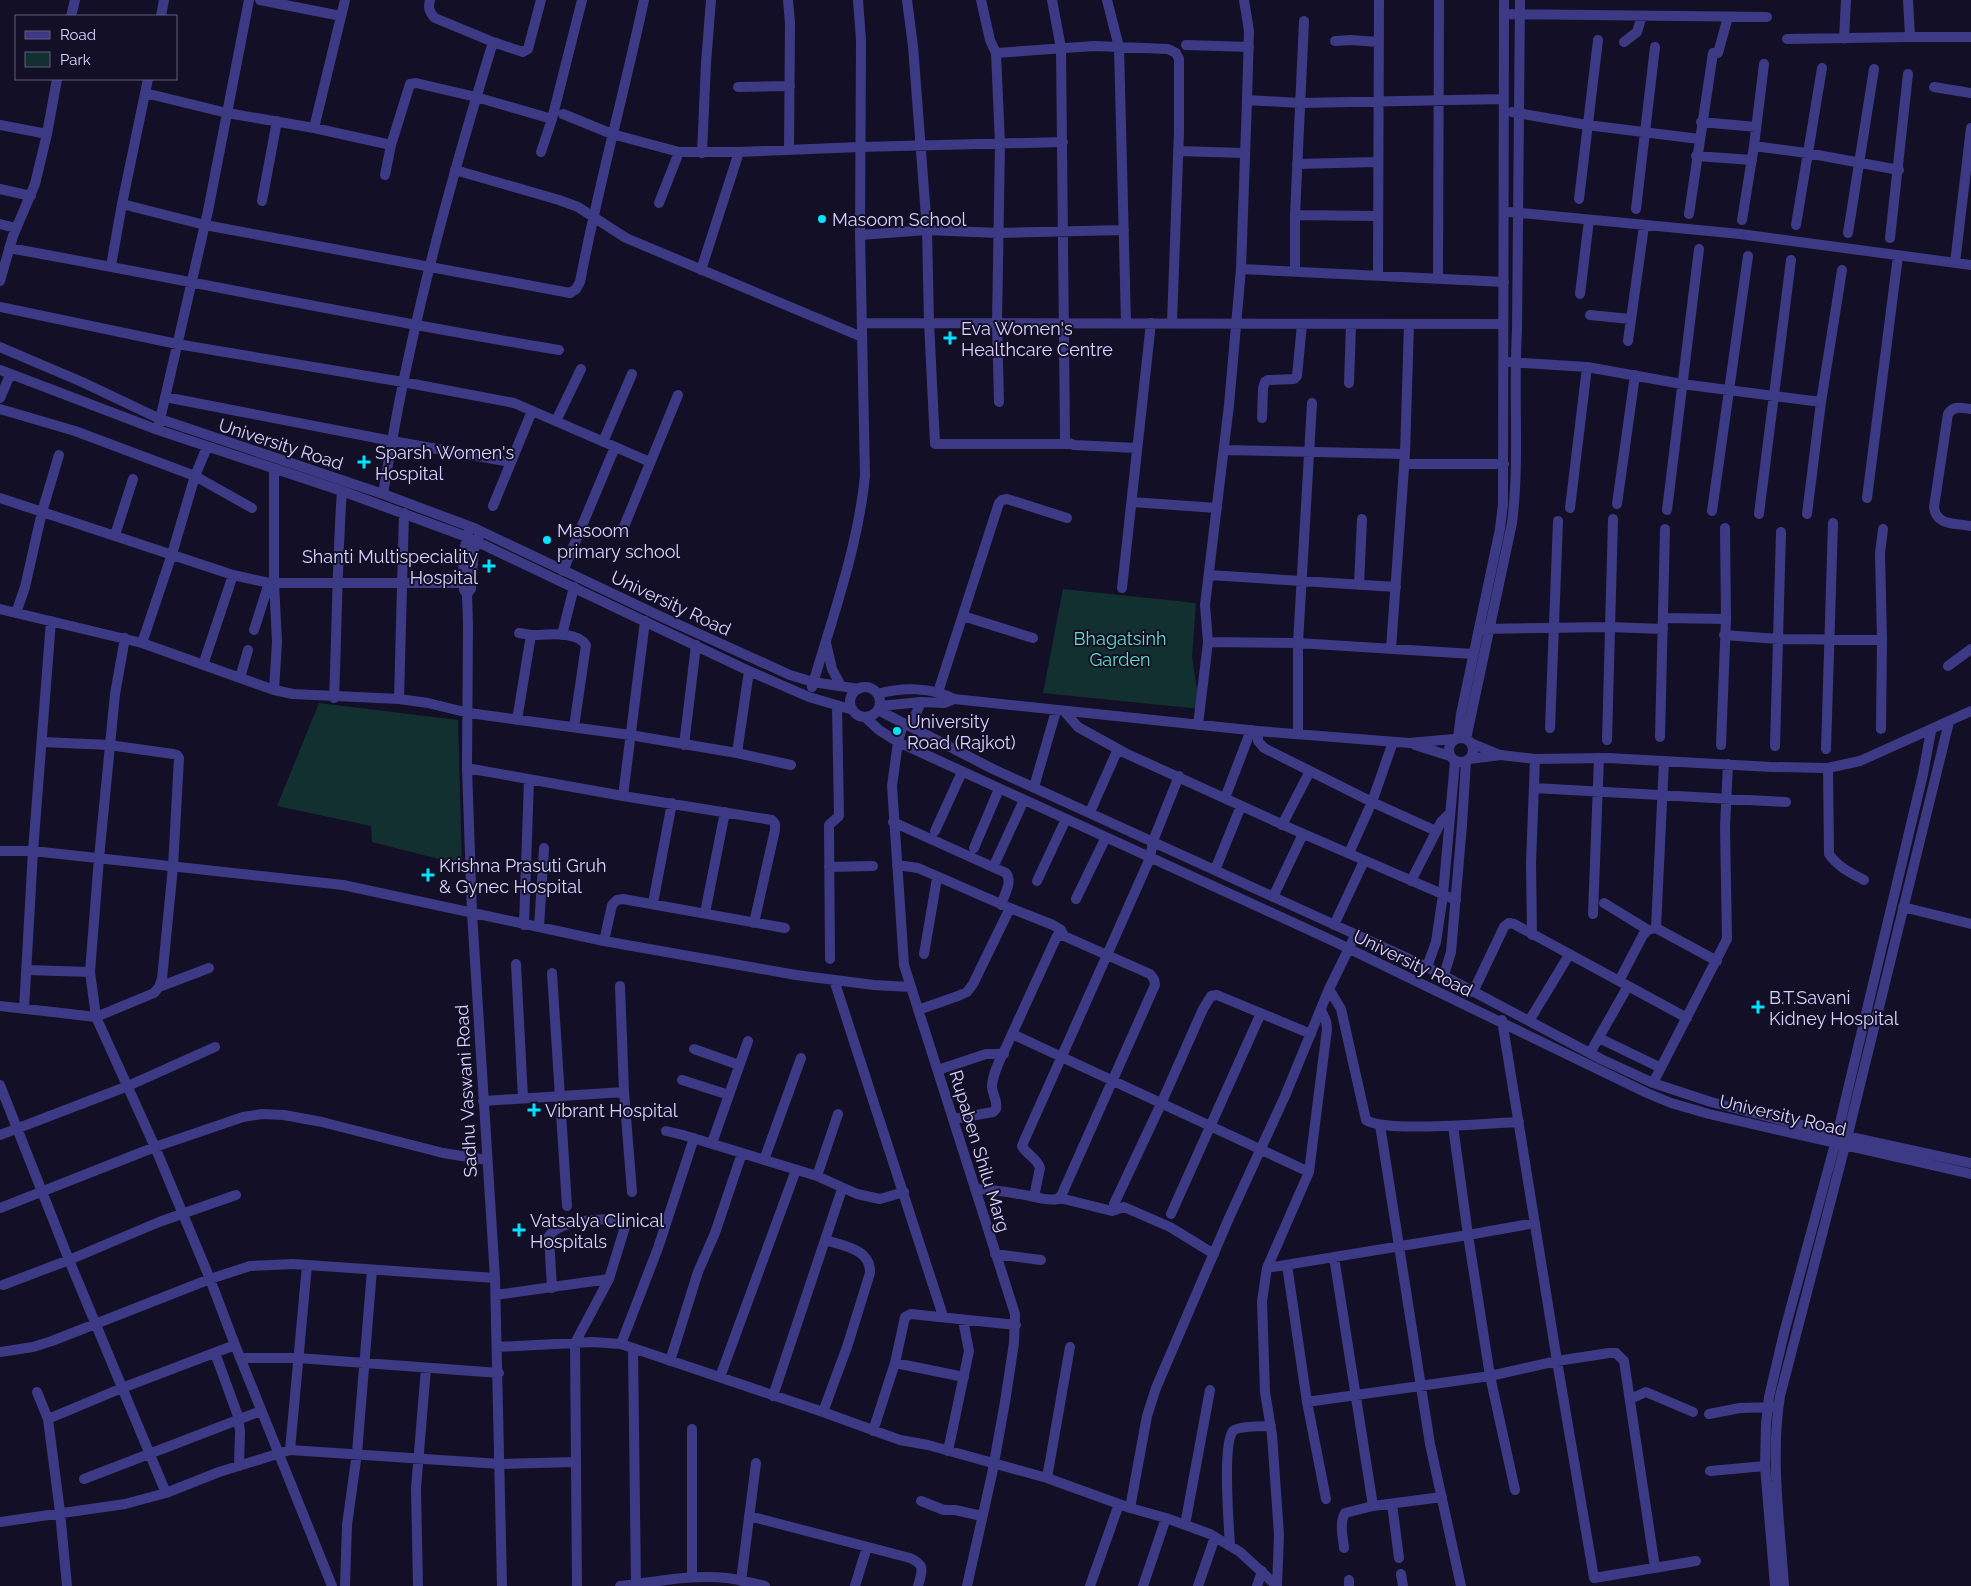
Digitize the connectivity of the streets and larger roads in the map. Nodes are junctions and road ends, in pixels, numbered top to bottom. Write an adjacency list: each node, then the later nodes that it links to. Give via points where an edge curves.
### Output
1 (75, 0): 26 (street)
2 (164, 0): 27 (street)
3 (249, 0): 66 (street)
4 (260, 0): 28 (street)
5 (345, 0): 28 (street)
6 (430, 0): 39 (street, via 430,14 435,18)
7 (541, 0): 39 (street, via 528,49 518,52)
8 (582, 0): 69 (street)
9 (644, 0): 79 (street)
10 (711, 0): 92 (street)
11 (788, 0): 54 (street)
12 (858, 0): 86 (street)
13 (907, 0): 84 (street)
14 (981, 0): 47 (street)
15 (1052, 0): 46 (street)
16 (1107, 0): 43 (street)
17 (1244, 0): 44 (street)
18 (1378, 0): 40 (street)
19 (1439, 0): 62 (street)
20 (1504, 0): 25 (street)
21 (1520, 0): 24 (street)
22 (1846, 0): 36 (street)
23 (1908, 0): 34 (street)
24 (1520, 13): 25 (street); 29 (street); 68 (street)
25 (1504, 14): 60 (street)
26 (71, 15)
27 (161, 15)
28 (341, 16): 75 (street)
29 (1642, 16): 30 (street); 41 (street, via 1637,32)
30 (1728, 17): 31 (street); 71 (street, via 1715,53)
31 (1767, 17)
32 (1304, 21): 64 (street)
33 (1971, 37): 34 (street)
34 (1910, 38): 36 (street)
35 (1787, 39): 36 (street)
36 (1844, 39)
37 (1598, 40): 72 (street)
38 (1335, 41): 40 (street)
39 (493, 42): 59 (street)
40 (1378, 42): 63 (street)
41 (1624, 42)
42 (1186, 45): 44 (street)
43 (1119, 47): 46 (street); 88 (street, via 1168,49 1176,53 1179,59); 125 (street)
44 (1249, 47): 61 (street)
45 (1655, 47): 77 (street)
46 (1061, 48): 47 (street); 81 (street)
47 (996, 53): 82 (street)
48 (1764, 64): 74 (street)
49 (1822, 68): 94 (street)
50 (1874, 70): 99 (street)
51 (1908, 74): 101 (street)
52 (57, 80): 78 (street)
53 (148, 80): 57 (street)
54 (790, 86): 55 (street); 87 (street)
55 (738, 87)
56 (1934, 87): 58 (street)
57 (145, 93): 66 (street); 108 (street)
58 (1971, 93)
59 (476, 97): 69 (street); 83 (street, via 410,84); 100 (street)
60 (1504, 99): 62 (street); 65 (street)
61 (1247, 100): 64 (street); 93 (street)
62 (1438, 100): 63 (street); 145 (street)
63 (1378, 101): 64 (street); 97 (street)
64 (1300, 103): 98 (street)
65 (1504, 111): 68 (street); 110 (street)
66 (227, 112): 70 (street); 120 (street)
67 (563, 114): 79 (street)
68 (1518, 114): 72 (street); 111 (street)
69 (552, 119): 89 (street)
70 (277, 122): 75 (street); 106 (street)
71 (1702, 122): 74 (street); 80 (street)
72 (1587, 125): 77 (street); 105 (street)
73 (0, 126): 78 (street)
74 (1756, 126): 85 (street)
75 (314, 128): 83 (street)
76 (1971, 128): 135 (street)
77 (1645, 132): 80 (street); 109 (street)
78 (47, 134): 104 (street)
79 (612, 134): 90 (street); 114 (street)
80 (1699, 139): 95 (street)
81 (1063, 142): 82 (street); 124 (street)
82 (1000, 144): 84 (street); 126 (street)
83 (391, 145): 102 (street)
84 (919, 145): 86 (street); 123 (street)
85 (1754, 146): 94 (street); 96 (street)
86 (860, 147): 87 (street); 128 (street)
87 (789, 150): 91 (street)
88 (1178, 151): 93 (street); 158 (street)
89 (541, 152)
90 (679, 152): 92 (street); 107 (street)
91 (739, 152): 92 (street); 140 (street)
92 (702, 153)
93 (1244, 153): 139 (street)
94 (1807, 153): 99 (street); 119 (street)
95 (1696, 156): 96 (street); 112 (street)
96 (1752, 160): 117 (street)
97 (1377, 162): 98 (street); 115 (street)
98 (1297, 164): 113 (street)
99 (1860, 164): 101 (street); 127 (street)
100 (455, 170): 114 (street, via 559,200); 138 (street)
101 (1899, 170): 129 (street)
102 (385, 176)
103 (0, 189): 104 (street)
104 (32, 196): 122 (street)
105 (1579, 199)
106 (262, 200)
107 (659, 203)
108 (122, 204): 120 (street); 137 (street)
109 (1636, 209)
110 (1504, 212): 111 (street); 147 (street)
111 (1517, 212): 116 (street); 170 (street, via 1517,331)
112 (1689, 214)
113 (1295, 215): 115 (street); 142 (street)
114 (592, 216): 138 (street, via 580,282 570,293); 140 (street, via 626,238)
115 (1378, 216): 144 (street)
116 (1588, 220): 121 (street); 148 (street)
117 (1742, 220)
118 (0, 224): 122 (street)
119 (1796, 225)
120 (205, 226): 138 (street); 146 (street)
121 (1644, 226): 133 (street, via 1740,234); 151 (street)
122 (16, 228): 130 (street)
123 (927, 230): 126 (street); 128 (street); 152 (street)
124 (1064, 230): 125 (street); 126 (street); 155 (street)
125 (1124, 230): 156 (street)
126 (998, 233): 154 (street)
127 (1848, 233)
128 (860, 235): 153 (street)
129 (1890, 238)
130 (9, 248): 137 (street); 143 (street)
131 (1699, 249): 179 (street)
132 (1748, 256): 180 (street)
133 (1898, 256): 135 (street); 213 (street)
134 (1791, 260): 182 (street)
135 (1954, 263): 136 (street)
136 (1971, 265)
137 (111, 266): 146 (street)
138 (429, 266): 164 (street)
139 (1241, 269): 142 (street); 159 (street)
140 (701, 270): 165 (street)
141 (1842, 270): 186 (street)
142 (1295, 272): 144 (street)
143 (1, 274)
144 (1378, 276): 145 (street)
145 (1438, 279): 147 (street)
146 (192, 281): 164 (street); 167 (street)
147 (1504, 282): 163 (street)
148 (1580, 294)
149 (0, 307): 167 (street)
150 (1590, 315): 151 (street)
151 (1630, 319): 166 (street)
152 (929, 322): 153 (street); 154 (street); 196 (street, via 935,444)
153 (862, 323): 165 (street)
154 (997, 323): 155 (street); 185 (street)
155 (1064, 323): 156 (street); 196 (street, via 1064,434)
156 (1126, 323): 157 (street)
157 (1151, 323): 158 (street); 199 (street)
158 (1172, 323): 159 (street)
159 (1236, 324): 160 (street); 200 (street)
160 (1302, 324): 161 (street); 191 (street, via 1297,376 1265,382)
161 (1352, 324): 162 (street); 178 (street)
162 (1409, 324): 163 (street); 203 (street)
163 (1504, 324): 170 (street)
164 (416, 325): 169 (street); 177 (street)
165 (862, 337): 272 (street, via 865,476 862,506)
166 (1628, 340)
167 (177, 344): 177 (street); 183 (street)
168 (0, 346): 193 (street, University Road, via 82,382)
169 (559, 350)
170 (1510, 362): 171 (street); 206 (street); 265 (street, via 1517,460 1514,502)
171 (1587, 367): 176 (street); 219 (street)
172 (581, 369): 192 (street)
173 (0, 370): 174 (street, University Road)
174 (10, 374): 184 (street); 193 (street, University Road)
175 (632, 374): 195 (street)
176 (1635, 375): 179 (street); 215 (street)
177 (403, 382): 190 (street, via 514,403); 194 (street)
178 (1349, 383)
179 (1682, 384): 180 (street); 220 (street)
180 (1728, 390): 182 (street); 221 (street)
181 (678, 395): 205 (street)
182 (1774, 396): 186 (street); 224 (street)
183 (165, 397): 193 (street); 194 (street)
184 (0, 398)
185 (999, 402)
186 (1821, 402): 225 (street)
187 (1312, 403): 201 (street)
188 (0, 409): 208 (street, via 75,431)
189 (1971, 409): 231 (street, via 1951,409 1948,414 1934,507 1941,521)
190 (532, 410): 192 (street); 204 (street)
191 (1262, 418)
192 (556, 421): 195 (street)
193 (159, 425): 197 (street, University Road); 211 (street, University Road)
194 (392, 441): 204 (street); 211 (street)
195 (603, 442): 198 (street)
196 (1069, 444): 199 (street)
197 (207, 447): 207 (street, University Road); 208 (street)
198 (615, 447): 205 (street); 240 (street)
199 (1137, 448): 214 (street)
200 (1224, 450): 201 (street); 218 (street)
201 (1309, 452): 203 (street); 243 (street)
202 (59, 455): 222 (street)
203 (1404, 459): 206 (street); 250 (street)
204 (510, 462): 216 (street)
205 (650, 462): 233 (street)
206 (1504, 464): 262 (street, via 1500,529)
207 (274, 469): 210 (street, University Road); 244 (street)
208 (195, 476): 217 (street); 239 (street)
209 (133, 478): 238 (street)
210 (342, 491): 223 (street, University Road); 245 (street)
211 (382, 494): 237 (street, University Road)
212 (0, 498): 222 (street)
213 (1867, 498)
214 (1132, 502): 218 (street); 251 (street)
215 (1617, 504)
216 (493, 506)
217 (252, 508)
218 (1217, 508): 242 (street)
219 (1570, 508)
220 (1667, 510)
221 (1712, 511)
222 (42, 512): 238 (street); 254 (street, via 26,587)
223 (404, 513): 237 (street, University Road); 246 (street)
224 (1760, 514)
225 (1807, 514)
226 (1067, 518): 255 (street, via 1002,500 994,513)
227 (1362, 519): 248 (street)
228 (1613, 519): 260 (street)
229 (1558, 520): 261 (street)
230 (1833, 523): 274 (street)
231 (1971, 526)
232 (1725, 528): 257 (street)
233 (623, 529)
234 (1666, 529): 256 (street)
235 (1883, 529): 275 (street, via 1880,553)
236 (1780, 532): 273 (street)
237 (473, 534): 240 (street, University Road); 247 (street, via 464,554); 249 (street, University Road); 252 (street, via 471,589)
238 (115, 535): 239 (street)
239 (172, 554): 241 (street); 277 (street)
240 (564, 571): 288 (street, University Road, via 790,675)
241 (233, 575): 244 (street); 284 (street)
242 (1209, 575): 243 (street); 276 (street, via 1205,605)
243 (1302, 581): 248 (street); 278 (street)
244 (271, 583): 245 (street); 264 (street); 291 (street, via 277,642)
245 (339, 583): 246 (street); 295 (street)
246 (403, 583): 247 (street); 296 (street)
247 (464, 583): 252 (street)
248 (1359, 584): 250 (street)
249 (574, 586): 259 (street, University Road); 268 (street)
250 (1396, 587): 280 (street)
251 (1122, 588)
252 (467, 594): 304 (street, Sadhu Vaswani Road)
253 (0, 610): 254 (street)
254 (16, 613): 258 (street)
255 (963, 616): 271 (street); 292 (street)
256 (1664, 618): 257 (street); 263 (street)
257 (1726, 619): 269 (street)
258 (51, 621): 270 (street); 321 (street)
259 (645, 621): 279 (street, University Road); 317 (street)
260 (1609, 627): 261 (street); 263 (street); 320 (street)
261 (1554, 628): 265 (street); 311 (street)
262 (1479, 629): 265 (street); 283 (street)
263 (1663, 629): 318 (street)
264 (254, 630)
265 (1490, 630): 319 (street)
266 (519, 633): 267 (street)
267 (532, 635): 268 (street); 306 (street)
268 (562, 635): 310 (street, via 582,640 586,645)
269 (1724, 635): 273 (street); 327 (street)
270 (125, 638): 277 (street); 325 (street)
271 (1034, 638)
272 (826, 639): 288 (street); 289 (street, via 832,670)
273 (1778, 639): 274 (street); 328 (street)
274 (1830, 639): 275 (street); 330 (street)
275 (1882, 640): 312 (street)
276 (1208, 642): 278 (street); 309 (street)
277 (142, 643): 284 (street)
278 (1298, 643): 280 (street); 316 (street)
279 (696, 645): 286 (street, University Road); 326 (street)
280 (1391, 649): 283 (street)
281 (1971, 649): 285 (street)
282 (248, 650): 287 (street)
283 (1473, 654): 319 (street)
284 (203, 665): 287 (street)
285 (1948, 666)
286 (749, 671): 294 (street, University Road); 331 (street)
287 (240, 678): 291 (street)
288 (813, 682): 289 (street, University Road); 294 (street)
289 (841, 686): 290 (street, University Road)
290 (859, 689): 293 (street, via 868,687); 301 (street, via 850,700)
291 (274, 690): 295 (street)
292 (938, 692): 293 (street, via 901,690); 297 (street)
293 (878, 694): 300 (street)
294 (809, 696): 299 (street, University Road)
295 (334, 698): 296 (street)
296 (399, 699): 304 (street)
297 (954, 699): 298 (street, via 945,703); 302 (street)
298 (921, 702): 300 (street); 315 (street, via 915,716)
299 (837, 706): 301 (street, University Road); 382 (street, via 839,816 829,825)
300 (879, 708): 305 (street); 308 (street, University Road)
301 (853, 710): 305 (street)
302 (1060, 711): 309 (street); 329 (street, via 1078,727); 346 (street)
303 (1971, 711): 307 (street)
304 (469, 713): 306 (street); 340 (street, Sadhu Vaswani Road)
305 (865, 717): 322 (street, University Road)
306 (517, 720): 310 (street)
307 (1949, 722): 313 (street); 395 (street)
308 (903, 724): 315 (street, University Road); 322 (street, Rupaben Shilu Marg)
309 (1198, 725): 314 (street)
310 (574, 727): 317 (street)
311 (1550, 728)
312 (1881, 729)
313 (1931, 730): 341 (street, via 1860,761); 474 (street)
314 (1255, 731): 316 (street); 342 (street, via 1264,748); 352 (street)
315 (919, 732): 346 (street, University Road)
316 (1298, 734): 323 (street)
317 (630, 735): 326 (street); 350 (street)
318 (1660, 738)
319 (1462, 740): 324 (street); 332 (street); 333 (street, via 1449,745); 336 (street, via 1473,752)
320 (1607, 740)
321 (42, 742): 325 (street); 373 (street)
322 (898, 742): 343 (street, University Road); 363 (street, Rupaben Shilu Marg, via 892,786)
323 (1393, 742): 324 (street); 355 (street)
324 (1409, 743): 333 (street)
325 (109, 745): 375 (street); 381 (street, via 173,754 179,758)
326 (684, 745): 331 (street)
327 (1721, 745)
328 (1775, 746)
329 (1118, 749): 344 (street); 360 (street)
330 (1826, 749)
331 (737, 753): 339 (street)
332 (1501, 755): 335 (street); 336 (street)
333 (1452, 758): 336 (street); 361 (street)
334 (1599, 758): 335 (street); 337 (street); 349 (street)
335 (1535, 759): 347 (street)
336 (1467, 760): 391 (street)
337 (1664, 761): 338 (street); 351 (street)
338 (1728, 764): 341 (street); 354 (street)
339 (791, 765)
340 (468, 768): 345 (street); 396 (street, Sadhu Vaswani Road)
341 (1828, 768): 385 (street, via 1829,854 1842,868)
342 (1310, 770): 355 (street); 364 (street)
343 (962, 772): 348 (street, University Road); 365 (street)
344 (1179, 776): 352 (street); 369 (street)
345 (529, 779): 350 (street); 401 (street)
346 (1034, 787): 360 (street, University Road)
347 (1534, 788): 349 (street); 406 (street)
348 (999, 789): 353 (street, University Road); 371 (street)
349 (1598, 792): 351 (street); 398 (street)
350 (622, 796): 357 (street)
351 (1662, 796): 354 (street); 405 (street)
352 (1225, 798): 358 (street)
353 (1024, 800): 362 (street, University Road); 377 (street)
354 (1727, 800): 356 (street); 415 (street, via 1727,939)
355 (1372, 802): 366 (street); 374 (street)
356 (1786, 802)
357 (672, 803): 359 (street); 392 (street)
358 (1241, 806): 364 (street); 383 (street)
359 (726, 812): 397 (street); 399 (street, via 768,818 775,824)
360 (1090, 812): 369 (street, University Road)
361 (1450, 813): 366 (street); 388 (street)
362 (1066, 819): 368 (street, University Road); 386 (street)
363 (893, 822): 379 (street, Rupaben Shilu Marg); 394 (street, via 1006,873 1009,881)
364 (1282, 825): 367 (street)
365 (935, 831)
366 (1436, 831): 387 (street)
367 (1303, 834): 374 (street); 389 (street)
368 (1106, 837): 376 (street, University Road); 390 (street)
369 (1152, 840): 376 (street); 383 (street, University Road)
370 (544, 848): 403 (street)
371 (974, 848)
372 (0, 851): 373 (street)
373 (33, 851): 375 (street); 419 (street)
374 (1349, 854): 378 (street)
375 (99, 858): 381 (street); 420 (street)
376 (1150, 858): 410 (street, University Road); 412 (street)
377 (996, 861)
378 (1364, 861): 387 (street); 402 (street)
379 (897, 865): 384 (street, via 918,868); 427 (street, Rupaben Shilu Marg, via 904,965)
380 (873, 866): 382 (street)
381 (173, 867): 396 (street, via 343,885); 426 (street)
382 (829, 867): 414 (street)
383 (1215, 870): 389 (street, University Road)
384 (937, 878): 394 (street); 411 (street)
385 (1864, 880)
386 (1037, 881)
387 (1411, 881): 388 (street)
388 (1443, 895): 391 (street); 417 (street, via 1436,942)
389 (1273, 897): 402 (street, University Road)
390 (1076, 899)
391 (1456, 900): 422 (street, via 1451,952)
392 (653, 903): 397 (street); 409 (street, via 623,899 614,902)
393 (1604, 903): 405 (street)
394 (1005, 907): 407 (street, via 1053,925); 433 (street, via 967,992)
395 (1903, 907): 400 (street); 475 (street)
396 (472, 913): 401 (street); 462 (street, Sadhu Vaswani Road)
397 (705, 913): 399 (street)
398 (1593, 914)
399 (754, 923): 404 (street)
400 (1971, 924)
401 (524, 925): 403 (street)
402 (1334, 925): 408 (street, University Road)
403 (539, 927): 409 (street)
404 (785, 928)
405 (1652, 929): 415 (street); 424 (street, via 1643,935)
406 (1532, 935): 413 (street); 429 (street, via 1514,924 1504,927)
407 (1064, 936): 412 (street); 440 (street, via 1057,936 1054,940)
408 (1355, 936): 410 (street); 417 (street, University Road)
409 (604, 941): 423 (street)
410 (1348, 949): 428 (street); 439 (street, University Road)
411 (924, 954)
412 (1107, 955): 448 (street); 453 (street, via 1150,974 1155,985)
413 (1569, 955): 424 (street); 438 (street)
414 (830, 959)
415 (1717, 961): 437 (street)
416 (516, 964): 461 (street)
417 (1427, 967): 422 (street, University Road)
418 (209, 968): 426 (street)
419 (26, 970): 420 (street); 432 (street)
420 (90, 972): 436 (street)
421 (552, 973): 460 (street)
422 (1444, 975): 429 (street, University Road)
423 (834, 980): 427 (street); 491 (street)
424 (1624, 984): 437 (street); 442 (street)
425 (620, 986): 458 (street)
426 (159, 987): 436 (street)
427 (911, 987): 433 (street, Rupaben Shilu Marg)
428 (1329, 989): 434 (street); 467 (street, via 1341,1009 1364,1116 1371,1123)
429 (1473, 992): 431 (street, University Road)
430 (0, 1006): 432 (street)
431 (1500, 1006): 438 (street, University Road); 439 (street)
432 (24, 1009): 436 (street)
433 (918, 1010): 452 (street, Rupaben Shilu Marg)
434 (1321, 1010): 441 (street); 484 (street, via 1327,1029)
435 (1260, 1013): 441 (street); 463 (street, via 1217,995 1211,996); 468 (street)
436 (96, 1017): 457 (street)
437 (1687, 1018): 451 (street)
438 (1529, 1021): 446 (street, University Road)
439 (1502, 1024): 466 (street); 474 (street, University Road, via 1671,1103 1709,1114)
440 (1012, 1034): 447 (street); 448 (street)
441 (1311, 1034): 478 (street)
442 (1599, 1038): 446 (street); 451 (street)
443 (748, 1041): 450 (street)
444 (215, 1047): 457 (street)
445 (694, 1049): 450 (street)
446 (1590, 1053): 455 (street, University Road)
447 (1004, 1054): 452 (street, via 986,1054); 465 (street, via 993,1079 996,1109)
448 (1062, 1057): 453 (street); 493 (street, via 1022,1146 1040,1168)
449 (801, 1058): 481 (street)
450 (739, 1066): 459 (street)
451 (1661, 1068): 455 (street)
452 (938, 1070): 465 (street, Rupaben Shilu Marg)
453 (1112, 1079): 463 (street); 494 (street)
454 (682, 1080): 459 (street)
455 (1653, 1083): 474 (street, University Road)
456 (0, 1085): 470 (street)
457 (128, 1086): 470 (street); 477 (street)
458 (624, 1092): 460 (street); 490 (street)
459 (729, 1095): 476 (street)
460 (560, 1096): 461 (street); 496 (street)
461 (523, 1098): 462 (street)
462 (483, 1100): 480 (street, Sadhu Vaswani Road)
463 (1161, 1104): 468 (street); 495 (street)
464 (838, 1114): 486 (street)
465 (953, 1119): 488 (street, Rupaben Shilu Marg)
466 (1519, 1122): 469 (street); 500 (street)
467 (1380, 1125): 469 (street); 503 (street)
468 (1210, 1126): 478 (street); 499 (street)
469 (1453, 1126): 501 (street)
470 (18, 1128): 472 (street); 489 (street)
471 (666, 1131): 473 (street)
472 (0, 1135)
473 (694, 1138): 476 (street); 524 (street, via 658,1248)
474 (1836, 1139): 475 (street, University Road); 550 (street, via 1784,1333)
475 (1847, 1141): 482 (street); 485 (street, University Road); 550 (street)
476 (712, 1144): 479 (street)
477 (155, 1147): 480 (street, via 243,1117 262,1114 322,1122 444,1153); 489 (street); 498 (street)
478 (1260, 1149): 484 (street); 505 (street)
479 (742, 1153): 481 (street); 533 (street, via 698,1272)
480 (487, 1160): 513 (street, Sadhu Vaswani Road)
481 (764, 1160): 483 (street)
482 (1971, 1163)
483 (796, 1170): 486 (street); 540 (street)
484 (1309, 1172): 511 (street)
485 (1971, 1174)
486 (817, 1176): 487 (street)
487 (842, 1189): 491 (street, via 880,1199); 502 (street)
488 (975, 1189): 493 (street); 504 (street, Rupaben Shilu Marg)
489 (42, 1192): 497 (street); 507 (street)
490 (632, 1192)
491 (904, 1192): 519 (street)
492 (236, 1195): 498 (street)
493 (1034, 1197): 494 (street)
494 (1058, 1199): 505 (street, via 1112,1211 1124,1207 1170,1227)
495 (1114, 1204)
496 (567, 1206)
497 (0, 1208)
498 (183, 1214): 507 (street); 514 (street)
499 (1171, 1214)
500 (1535, 1223): 501 (street); 534 (street)
501 (1468, 1235): 503 (street); 539 (street)
502 (825, 1240): 547 (street); 552 (street, via 866,1256 870,1273)
503 (1398, 1247): 506 (street); 542 (street)
504 (996, 1254): 508 (street); 522 (street, Rupaben Shilu Marg)
505 (1214, 1254): 583 (street, via 1153,1396)
506 (1334, 1257): 509 (street); 546 (street)
507 (69, 1260): 516 (street); 521 (street)
508 (1041, 1260)
509 (1287, 1264): 511 (street); 549 (street)
510 (307, 1265): 512 (street); 514 (street, via 250,1266); 532 (street)
511 (1268, 1268): 557 (street, via 1262,1301 1265,1392)
512 (372, 1270): 513 (street); 535 (street)
513 (495, 1278): 518 (street, Sadhu Vaswani Road)
514 (210, 1279): 521 (street); 525 (street)
515 (609, 1279): 517 (street); 517 (street, via 625,1220 573,1223 554,1230 549,1236); 523 (street)
516 (2, 1285)
517 (552, 1288): 518 (street)
518 (496, 1295): 526 (street, Sadhu Vaswani Road)
519 (943, 1316): 520 (street); 536 (street, via 911,1314 905,1317)
520 (963, 1320): 522 (street); 541 (street, via 969,1351)
521 (96, 1323): 529 (street, via 33,1347); 543 (street)
522 (1016, 1325): 568 (street, Rupaben Shilu Marg)
523 (576, 1343): 524 (street); 526 (street); 566 (street)
524 (621, 1344): 528 (street)
525 (235, 1345): 530 (street); 531 (street)
526 (498, 1347): 538 (street, Sadhu Vaswani Road)
527 (1070, 1347): 573 (street)
528 (633, 1348): 533 (street); 601 (street)
529 (0, 1352)
530 (215, 1353): 543 (street); 556 (street)
531 (240, 1358): 532 (street); 551 (street)
532 (298, 1358): 535 (street); 560 (street)
533 (670, 1361): 540 (street)
534 (1557, 1361): 539 (street); 548 (street, via 1616,1353 1624,1361); 596 (street, via 1594,1578)
535 (365, 1362): 537 (street); 564 (street)
536 (895, 1363): 541 (street); 559 (street)
537 (426, 1368): 538 (street); 565 (street)
538 (498, 1373): 569 (street, Sadhu Vaswani Road)
539 (1490, 1376): 542 (street); 575 (street)
540 (720, 1377): 547 (street)
541 (964, 1377): 561 (street)
542 (1421, 1386): 546 (street); 577 (street)
543 (122, 1388): 555 (street); 563 (street)
544 (1210, 1390): 589 (street)
545 (37, 1392): 555 (street)
546 (1355, 1395): 549 (street); 582 (street)
547 (773, 1396): 552 (street)
548 (1630, 1399): 553 (street, via 1646,1392); 596 (street)
549 (1308, 1402): 578 (street)
550 (1773, 1407): 554 (street, via 1740,1408); 571 (street); 621 (street)
551 (261, 1411): 556 (street); 562 (street)
552 (823, 1412): 559 (street)
553 (1693, 1412)
554 (1709, 1414)
555 (48, 1419): 584 (street)
556 (238, 1419): 563 (street); 570 (street)
557 (1270, 1426): 591 (street, via 1238,1428 1230,1439 1227,1465); 617 (street, via 1279,1535)
558 (692, 1429): 599 (street)
559 (872, 1431): 561 (street)
560 (290, 1450): 562 (street); 564 (street)
561 (948, 1451): 568 (street)
562 (278, 1452): 570 (street); 603 (street)
563 (150, 1454): 574 (street); 576 (street)
564 (357, 1454): 565 (street); 604 (street, via 347,1525)
565 (419, 1458): 569 (street); 605 (street, via 416,1488)
566 (576, 1462): 569 (street); 607 (street)
567 (756, 1463): 585 (street)
568 (994, 1463): 573 (street); 586 (street, Rupaben Shilu Marg)
569 (500, 1464): 606 (street, Sadhu Vaswani Road)
570 (239, 1466): 576 (street)
571 (1765, 1466): 572 (street); 620 (street)
572 (1710, 1471)
573 (1046, 1478): 580 (street)
574 (84, 1479)
575 (1515, 1490)
576 (166, 1493): 584 (street, via 125,1504)
577 (1442, 1497): 581 (street); 619 (street)
578 (1326, 1499)
579 (921, 1501): 586 (street, via 944,1510)
580 (1118, 1504): 583 (street); 613 (street)
581 (1392, 1504): 582 (street); 594 (street)
582 (1373, 1506): 593 (street, via 1345,1513 1341,1525)
583 (1130, 1508): 587 (street)
584 (60, 1512): 588 (street); 602 (street)
585 (749, 1516): 592 (street); 600 (street)
586 (982, 1516): 612 (street, Rupaben Shilu Marg)
587 (1166, 1518): 589 (street); 614 (street)
588 (0, 1522)
589 (1185, 1525): 590 (street)
590 (1215, 1537): 591 (street); 615 (street)
591 (1230, 1546): 597 (street)
592 (867, 1547): 610 (street); 611 (street, via 919,1562 922,1569)
593 (1344, 1548)
594 (1399, 1558)
595 (1696, 1561): 596 (street)
596 (1655, 1568)
597 (1262, 1571): 616 (street); 617 (street)
598 (1401, 1574): 618 (street)
599 (692, 1577): 600 (street); 601 (street)
600 (741, 1581): 609 (street)
601 (636, 1585): 608 (street)
602 (67, 1586)
603 (332, 1586)
604 (345, 1586)
605 (418, 1586)
606 (502, 1586)
607 (577, 1586)
608 (620, 1586)
609 (765, 1586)
610 (855, 1586)
611 (918, 1586)
612 (967, 1586)
613 (1090, 1586)
614 (1143, 1586)
615 (1198, 1586)
616 (1257, 1586)
617 (1277, 1586)
618 (1403, 1586)
619 (1461, 1586)
620 (1775, 1586)
621 (1784, 1586)

